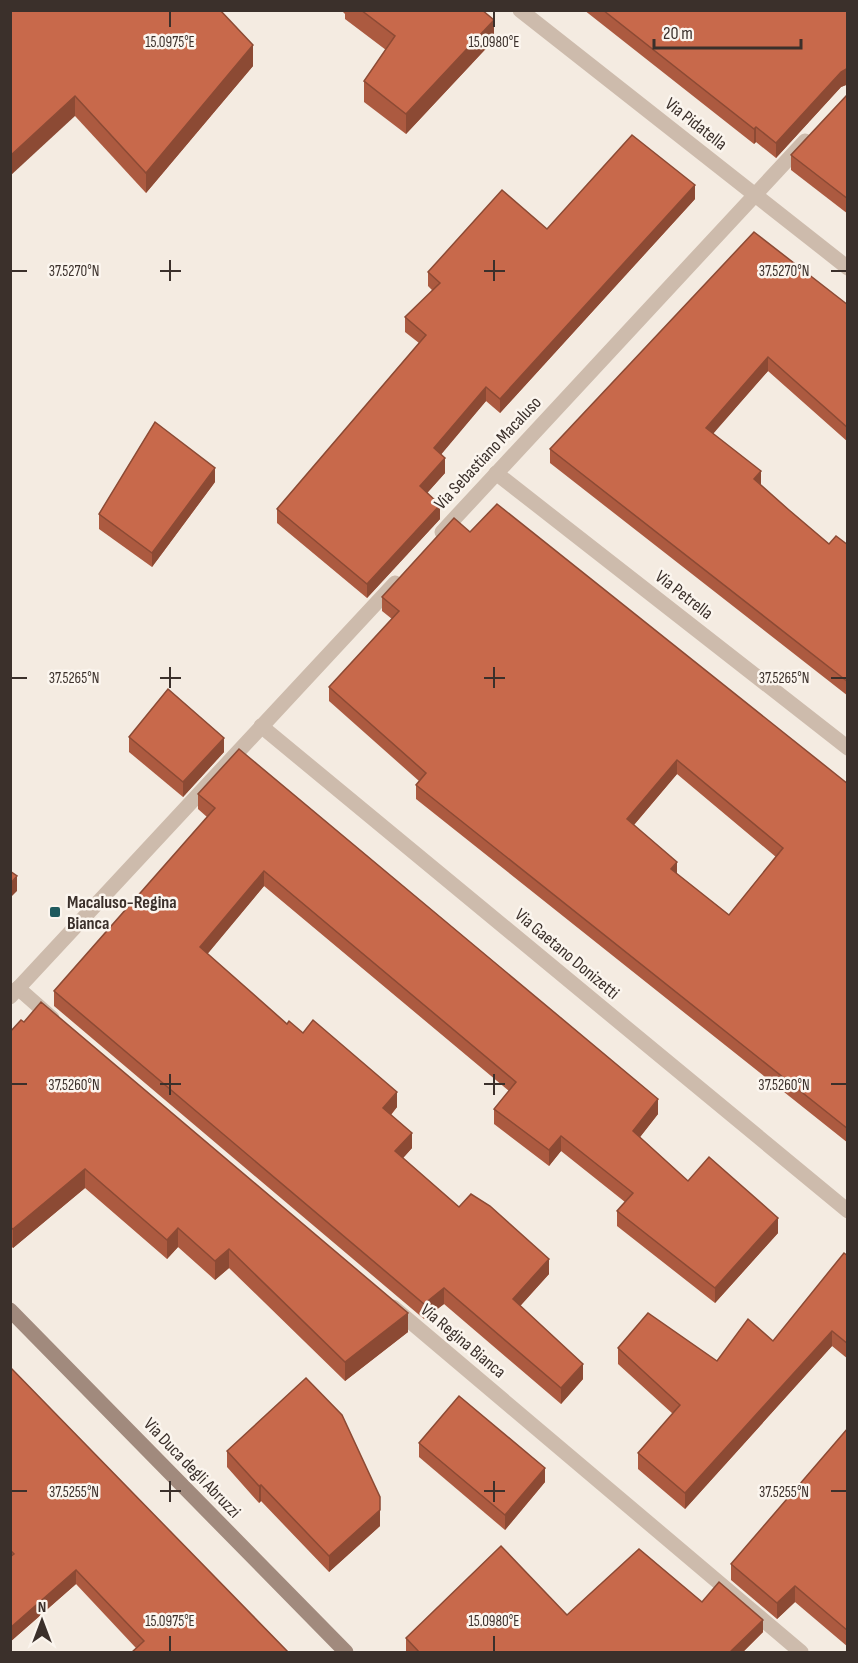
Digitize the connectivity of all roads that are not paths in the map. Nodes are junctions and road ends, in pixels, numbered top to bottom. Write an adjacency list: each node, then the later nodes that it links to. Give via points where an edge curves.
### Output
1 (520, 10): 3 (street, Via Pidatella)
2 (817, 127): 3 (street, Via Sebastiano Macaluso)
3 (754, 195): 4 (street, Via Pidatella); 5 (street, Via Sebastiano Macaluso)
4 (848, 268)
5 (496, 473): 6 (street, Via Sebastiano Macaluso); 9 (street, Via Petrella)
6 (432, 543)
7 (407, 569): 8 (street)
8 (261, 726): 10 (street); 12 (street, Via Gaetano Donizetti)
9 (848, 748)
10 (14, 993): 11 (street)
11 (64, 1027)
12 (848, 1211)
13 (382, 1297): 16 (street, Via Regina Bianca)
14 (10, 1310): 15 (main road, Via Duca degli Abruzzi)
15 (346, 1653)
16 (801, 1653)

